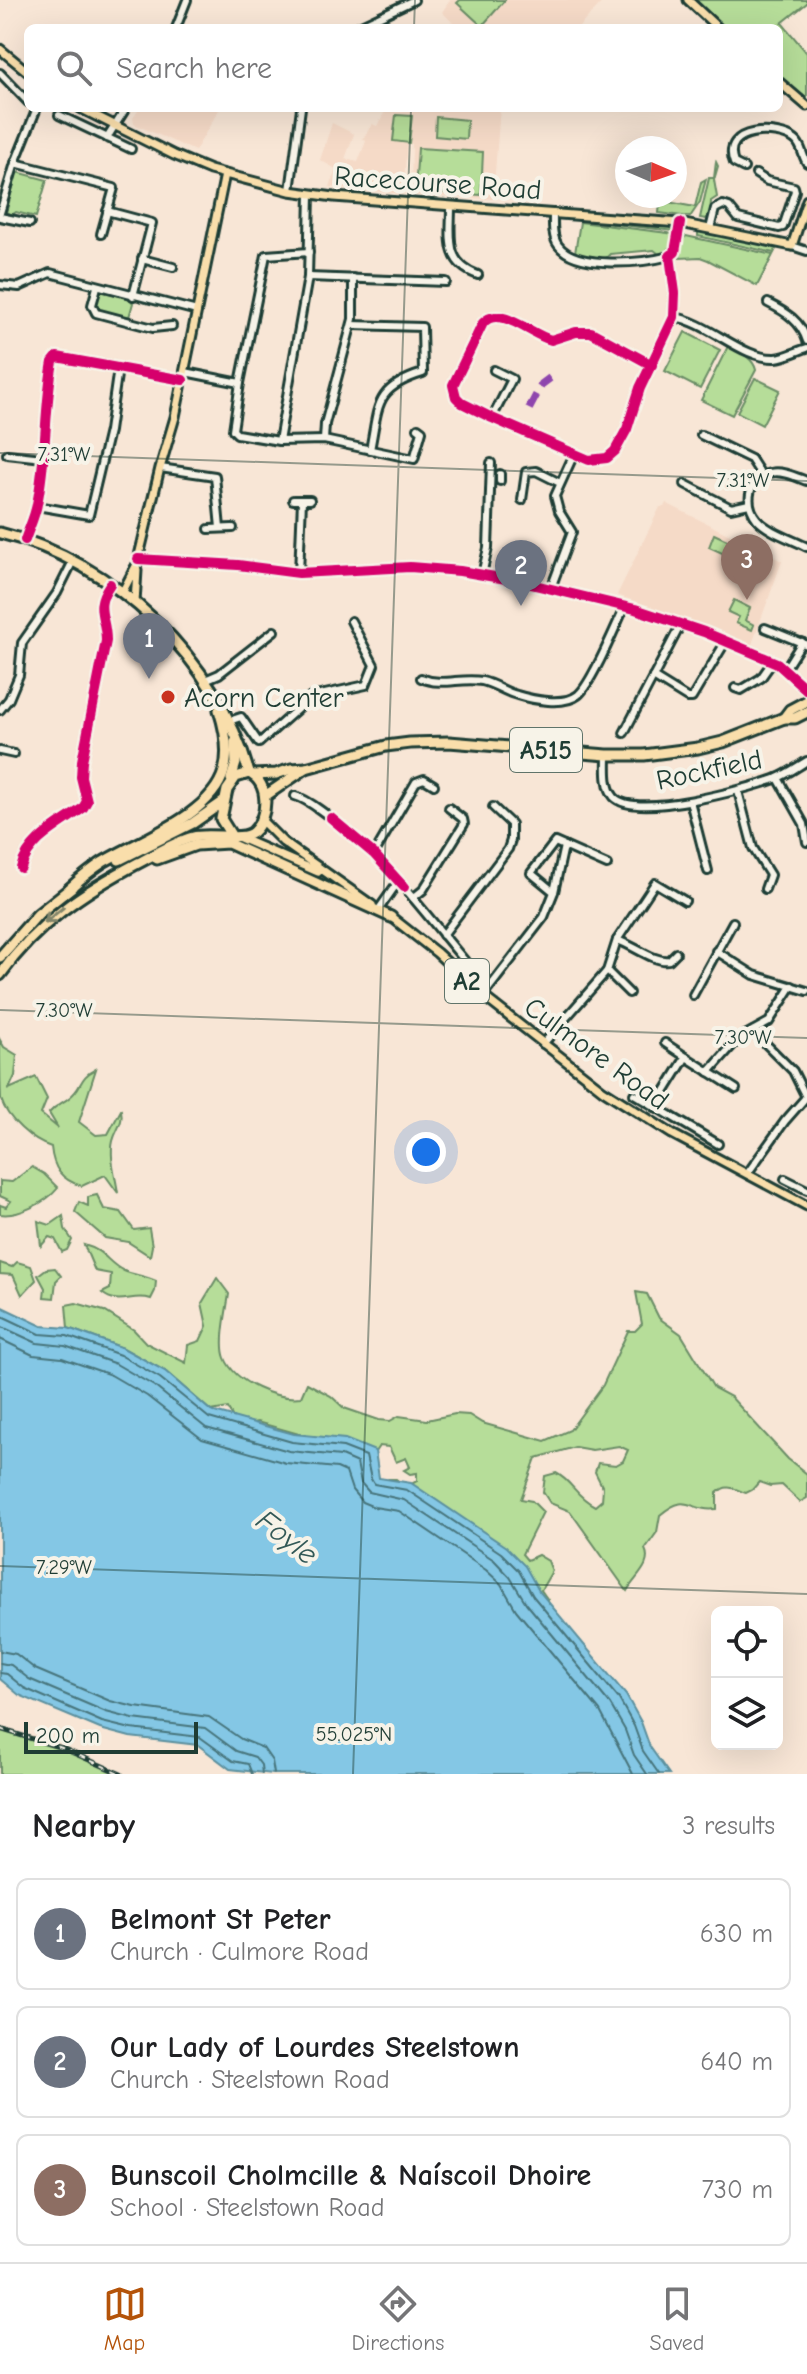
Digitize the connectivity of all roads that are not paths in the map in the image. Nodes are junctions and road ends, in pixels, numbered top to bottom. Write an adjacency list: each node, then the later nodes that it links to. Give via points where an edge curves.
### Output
1 (187, 0): 4 (street)
2 (414, 0): 5 (street)
3 (688, 0): 6 (main road)
4 (178, 24)
5 (363, 24)
6 (714, 24)
7 (0, 49): 8 (main road)
8 (24, 69)
9 (0, 73): 11 (street)
10 (783, 85): 12 (main road)
11 (24, 98)
12 (807, 106)
13 (34, 112): 21 (street)
14 (88, 112): 18 (main road, Racecourse Road)
15 (123, 112): 18 (street)
16 (300, 112): 26 (street)
17 (59, 115): 19 (street)
18 (115, 124): 19 (street); 24 (main road, Racecourse Road)
19 (107, 138): 20 (street)
20 (131, 149)
21 (15, 163): 30 (street, via 114,188); 32 (street)
22 (807, 163): 23 (street, via 798,142 788,136 753,132 741,135 732,155)
23 (744, 168)
24 (225, 174): 26 (main road, Racecourse Road); 51 (main road)
25 (756, 174): 35 (street, via 794,187 783,227 738,218 723,205 715,209)
26 (290, 191): 27 (main road, Racecourse Road)
27 (310, 194): 29 (main road, Racecourse Road); 39 (street)
28 (807, 200): 37 (main road)
29 (451, 206): 31 (main road, Racecourse Road); 43 (street, via 454,259)
30 (107, 211): 36 (street); 41 (street, via 152,223)
31 (553, 213): 34 (main road, Racecourse Road); 40 (street, via 555,240 573,256 604,263)
32 (0, 215): 33 (street)
33 (30, 223)
34 (680, 223): 35 (main road, Racecourse Road); 40 (street)
35 (710, 229): 37 (main road, Racecourse Road)
36 (101, 234)
37 (792, 246): 38 (street, Racecourse Road)
38 (807, 251)
39 (309, 252): 44 (street); 62 (street, via 266,255)
40 (670, 256): 52 (street)
41 (142, 259): 42 (street); 49 (street)
42 (173, 267)
43 (478, 275)
44 (308, 277): 45 (street); 67 (street)
45 (353, 278): 46 (street); 53 (street)
46 (446, 282)
47 (0, 285): 48 (street, via 19,287 50,273)
48 (97, 287): 49 (street); 54 (street, via 92,305 96,313 153,328)
49 (133, 296): 51 (street)
50 (768, 303): 55 (street)
51 (197, 311): 61 (main road)
52 (674, 317): 57 (street, via 765,357); 58 (street)
53 (352, 325): 66 (street); 68 (street, via 422,327 423,373 388,388)
54 (172, 326)
55 (805, 330): 56 (street)
56 (807, 341)
57 (807, 348)
58 (652, 365): 63 (street, via 591,332 551,340 504,317 490,316 453,385 462,403); 70 (street, via 615,451 598,460)
59 (118, 368): 61 (street); 71 (street, via 57,357 47,397); 83 (street, via 89,515)
60 (494, 370): 63 (street, via 512,379)
61 (184, 376): 62 (street); 73 (main road)
62 (240, 383): 67 (street, via 233,430)
63 (492, 418): 70 (street)
64 (418, 428): 68 (street, via 422,431 414,459)
65 (701, 435): 74 (street, via 751,459)
66 (324, 440): 67 (street); 68 (street)
67 (279, 441)
68 (370, 450)
69 (7, 454): 71 (street)
70 (574, 454): 78 (street)
71 (43, 458): 83 (street)
72 (491, 463): 75 (street)
73 (160, 468): 86 (street, via 215,476); 93 (main road)
74 (762, 476): 77 (street, via 774,472); 82 (street, via 750,489)
75 (490, 477): 76 (street); 84 (street)
76 (500, 478)
77 (807, 481)
78 (560, 483): 81 (street, via 536,471 526,472); 97 (street, via 555,503 572,532)
79 (685, 484): 82 (street, via 731,508)
80 (293, 500): 94 (street, via 306,500)
81 (522, 500)
82 (749, 504): 91 (street, via 759,522)
83 (37, 506): 90 (street)
84 (489, 509): 85 (street); 95 (street)
85 (499, 509)
86 (220, 528): 87 (street); 88 (street)
87 (233, 528)
88 (209, 529)
89 (0, 533): 90 (highway)
90 (25, 540): 92 (highway)
91 (807, 547)
92 (73, 561): 96 (highway); 116 (street, via 22,643 19,675)
93 (138, 562): 94 (street); 98 (main road); 99 (main road)
94 (299, 573): 95 (street, via 410,567)
95 (482, 575): 97 (street)
96 (110, 584): 98 (highway); 144 (street, via 101,598 106,641 82,761 87,801 33,844)
97 (551, 588): 100 (street)
98 (122, 593): 99 (highway)
99 (135, 603): 111 (highway)
100 (625, 606): 102 (street); 110 (street, via 576,697 556,701 515,695 485,682 442,684)
101 (351, 621): 118 (street, via 374,665 366,685 311,697 259,743)
102 (681, 624): 105 (street); 109 (street)
103 (765, 628): 106 (street)
104 (274, 631): 111 (street)
105 (726, 641): 107 (street); 109 (street, via 692,698)
106 (804, 643): 108 (street)
107 (773, 661): 108 (street); 112 (street, via 761,678 741,690)
108 (785, 669): 113 (street)
109 (653, 677): 120 (street)
110 (421, 678)
111 (205, 680): 114 (highway)
112 (735, 688)
113 (807, 690)
114 (214, 692): 118 (highway); 151 (highway, via 226,748 224,770 212,794 188,815 102,863)
115 (807, 701): 119 (highway, A515)
116 (0, 710)
117 (807, 712): 119 (highway, A515)
118 (234, 718): 121 (highway)
119 (784, 718): 124 (highway, A515, via 698,748)
120 (624, 733)
121 (234, 735): 127 (highway); 129 (highway)
122 (0, 751): 123 (street)
123 (14, 754)
124 (607, 755): 126 (highway, A515, via 410,743); 134 (street, Rockfield, via 609,790 622,803)
125 (807, 761): 128 (street, Rockfield)
126 (306, 768): 127 (highway, A515); 132 (highway, A515)
127 (251, 774): 129 (highway); 132 (highway)
128 (778, 778): 131 (street, Rockfield); 140 (street, via 804,824)
129 (231, 781): 135 (highway)
130 (434, 785): 142 (street, via 424,779 416,782)
131 (738, 791): 134 (street, Rockfield); 152 (street, via 753,848 770,875)
132 (265, 796): 138 (highway)
133 (295, 796): 142 (street, via 336,821)
134 (690, 801): 145 (street)
135 (223, 802): 139 (highway, via 221,819); 151 (highway)
136 (493, 807): 159 (street, via 511,824 508,849)
137 (449, 808): 154 (street, via 464,824)
138 (260, 819): 139 (highway, via 253,832); 147 (main road, Culmore Road / A2)
139 (235, 836): 146 (highway, via 200,835 180,841); 147 (main road, Culmore Road / A2)
140 (807, 842)
141 (564, 846): 143 (street); 153 (street); 153 (street, via 555,842 531,873)
142 (374, 854): 149 (street)
143 (607, 865)
144 (21, 868)
145 (708, 871)
146 (119, 873): 157 (highway, via 189,847 228,843); 166 (highway, one-way to 166, via 45,923)
147 (327, 875): 156 (main road, Culmore Road / A2)
148 (659, 875): 150 (street)
149 (398, 882): 154 (street); 156 (street)
150 (655, 883): 155 (street); 160 (street)
151 (69, 889): 163 (highway)
152 (765, 889)
153 (554, 892): 171 (street, via 535,931)
154 (413, 898): 159 (street)
155 (685, 901)
156 (379, 909): 157 (main road, Culmore Road / A2)
157 (391, 917): 171 (main road, Culmore Road / A2)
158 (733, 922): 161 (street)
159 (443, 935): 164 (street)
160 (617, 940): 162 (street, via 662,962); 165 (street)
161 (716, 951): 167 (street, via 754,975); 170 (street)
162 (676, 953)
163 (0, 957)
164 (465, 961)
165 (607, 971): 169 (street); 174 (street)
166 (0, 975)
167 (792, 986): 168 (street); 172 (street, via 769,1022)
168 (807, 991)
169 (629, 993)
170 (693, 995)
171 (483, 996): 174 (main road, Culmore Road / A2)
172 (753, 1031): 176 (street, via 738,1039); 179 (street, via 793,1071)
173 (665, 1043): 175 (street)
174 (543, 1044): 182 (main road, Culmore Road / A2, via 672,1134)
175 (686, 1057): 176 (street); 180 (street)
176 (709, 1072): 177 (street)
177 (736, 1089)
178 (634, 1094): 180 (street)
179 (807, 1096): 182 (street)
180 (655, 1107): 181 (street)
181 (718, 1144)
182 (747, 1174): 185 (main road, Culmore Road / A2)
183 (785, 1179): 184 (street)
184 (807, 1190)
185 (807, 1206)

